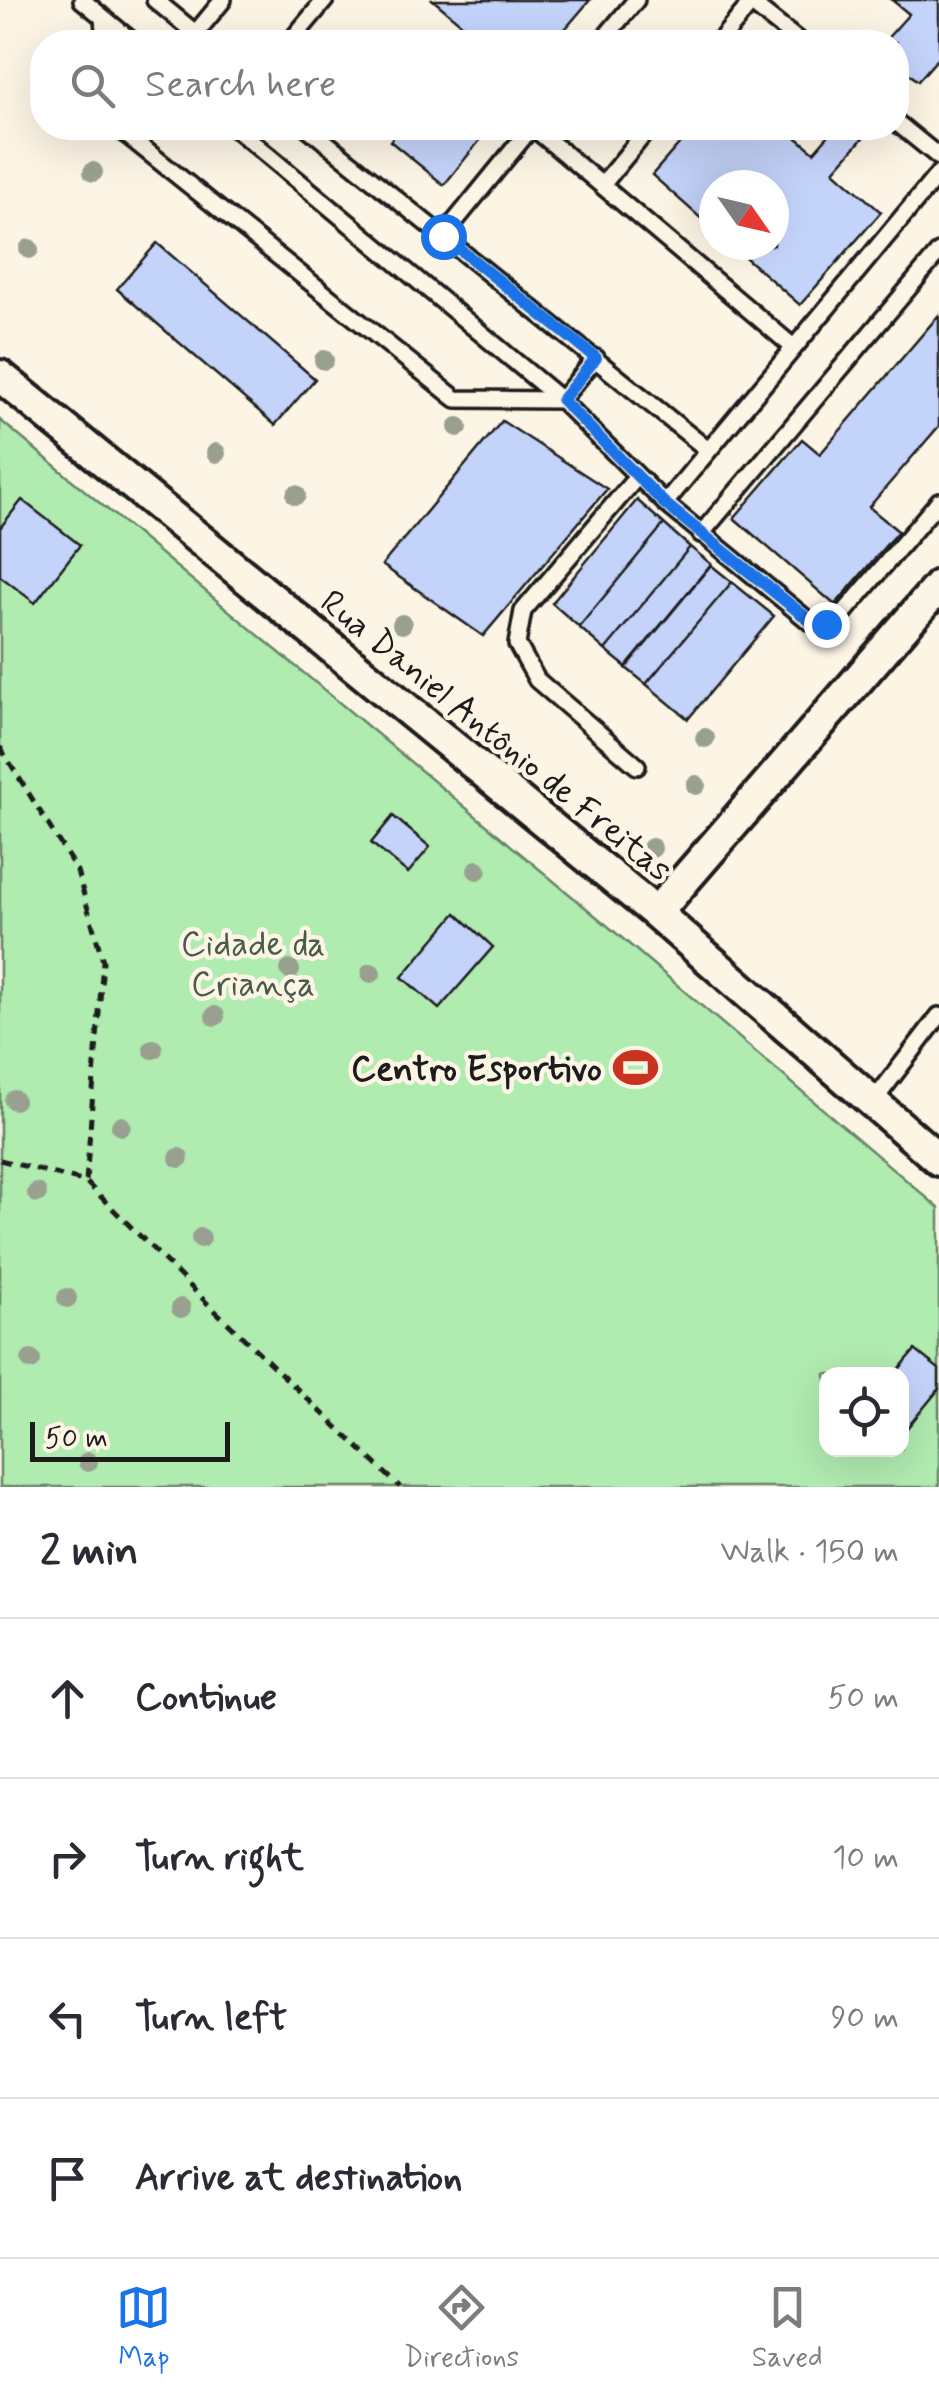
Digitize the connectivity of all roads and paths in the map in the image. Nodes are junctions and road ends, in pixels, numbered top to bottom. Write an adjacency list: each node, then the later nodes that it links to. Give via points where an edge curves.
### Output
1 (82, 0): 7 (lane)
2 (154, 0): 10 (lane)
3 (222, 0): 11 (lane)
4 (324, 0): 12 (lane)
5 (636, 0): 13 (lane)
6 (753, 2): 14 (lane); 15 (lane)
7 (104, 18): 8 (lane); 9 (lane)
8 (104, 30)
9 (118, 30)
10 (190, 30)
11 (205, 30)
12 (300, 30)
13 (611, 30)
14 (729, 30)
15 (786, 30)
16 (909, 132): 23 (lane)
17 (133, 140): 31 (lane, via 456,400)
18 (248, 140): 31 (lane)
19 (323, 140): 26 (lane)
20 (522, 140): 26 (lane)
21 (547, 140): 25 (lane)
22 (639, 140): 25 (lane)
23 (939, 156)
24 (939, 173): 28 (lane)
25 (602, 185): 28 (lane)
26 (443, 236): 29 (lane)
27 (939, 252): 36 (lane)
28 (792, 346): 32 (lane)
29 (596, 358): 31 (lane); 32 (lane)
30 (0, 376): 40 (street, Rua Daniel Antônio de Freitas)
31 (562, 400): 33 (lane)
32 (708, 450): 35 (lane)
33 (636, 478): 35 (lane); 39 (lane, via 523,611 517,644 537,680)
34 (939, 501): 36 (lane, via 843,614 826,624 809,620)
35 (664, 503): 36 (lane)
36 (701, 534)
37 (939, 586): 40 (street)
38 (0, 747): 45 (path, via 77,872 103,961)
39 (637, 766)
40 (656, 913): 42 (street, Rua Daniel Antônio de Freitas)
41 (939, 1016): 42 (lane)
42 (873, 1102): 44 (street, Rua Daniel Antônio de Freitas)
43 (0, 1160): 45 (path)
44 (939, 1160)
45 (86, 1182): 46 (path)
46 (400, 1487)

